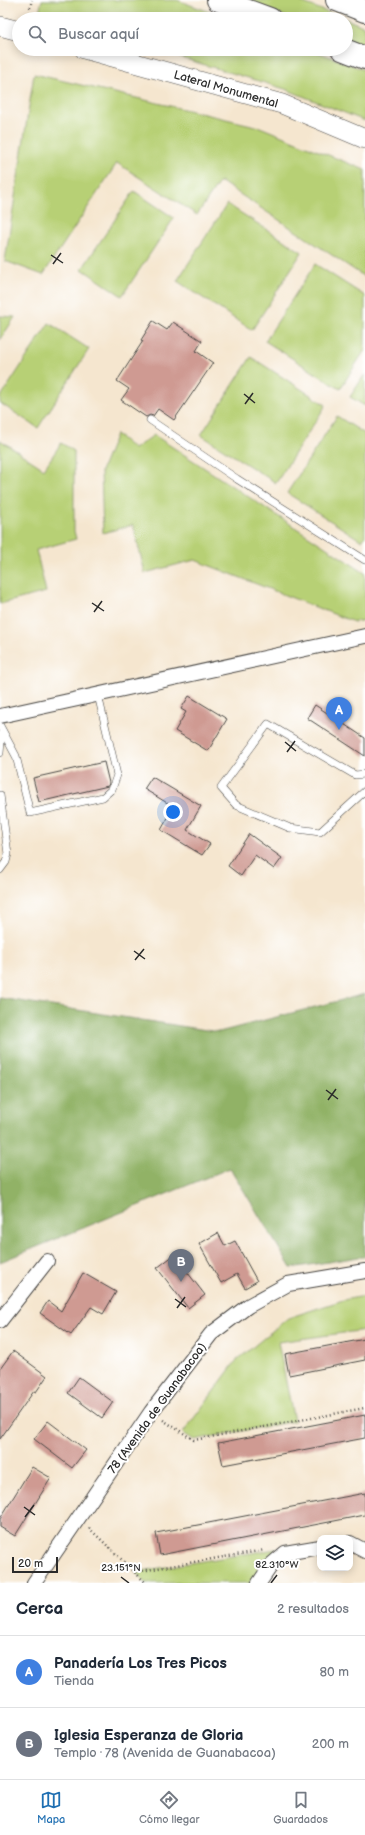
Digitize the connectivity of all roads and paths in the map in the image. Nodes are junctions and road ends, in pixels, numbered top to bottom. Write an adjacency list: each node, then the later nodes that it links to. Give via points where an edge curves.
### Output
1 (32, 0): 4 (path)
2 (218, 0): 6 (highway)
3 (337, 0): 5 (highway)
4 (30, 8)
5 (365, 11)
6 (251, 12)
7 (0, 26): 8 (street)
8 (12, 29)
9 (353, 53): 11 (highway)
10 (109, 56): 12 (street, Lateral Monumental, via 282,104)
11 (365, 58)
12 (365, 139)
13 (150, 420): 14 (lane)
14 (365, 560)
15 (365, 636): 16 (street)
16 (98, 694): 17 (street); 18 (lane, via 117,775 112,789 103,797 30,813 16,756)
17 (0, 716)
18 (1, 729): 19 (lane)
19 (0, 753)
20 (365, 774): 21 (lane, via 355,775 268,724 221,788 236,805 290,828 320,832)
21 (365, 791)
22 (0, 795): 23 (lane, via 8,854)
23 (0, 870)
24 (47, 1261): 26 (street)
25 (365, 1271): 28 (street, 78 (Avenida de Guanabacoa), via 288,1284 248,1306 211,1334)
26 (0, 1321)
27 (365, 1408): 28 (path, via 194,1440)
28 (151, 1412): 29 (street, 78 (Avenida de Guanabacoa))
29 (78, 1517): 34 (path); 35 (street, 78 (Avenida de Guanabacoa))
30 (353, 1545): 33 (street)
31 (317, 1548): 37 (street, via 285,1553 272,1564)
32 (268, 1550): 34 (path)
33 (365, 1551)
34 (135, 1572): 36 (path)
35 (34, 1583)
36 (146, 1583)
37 (259, 1583)

